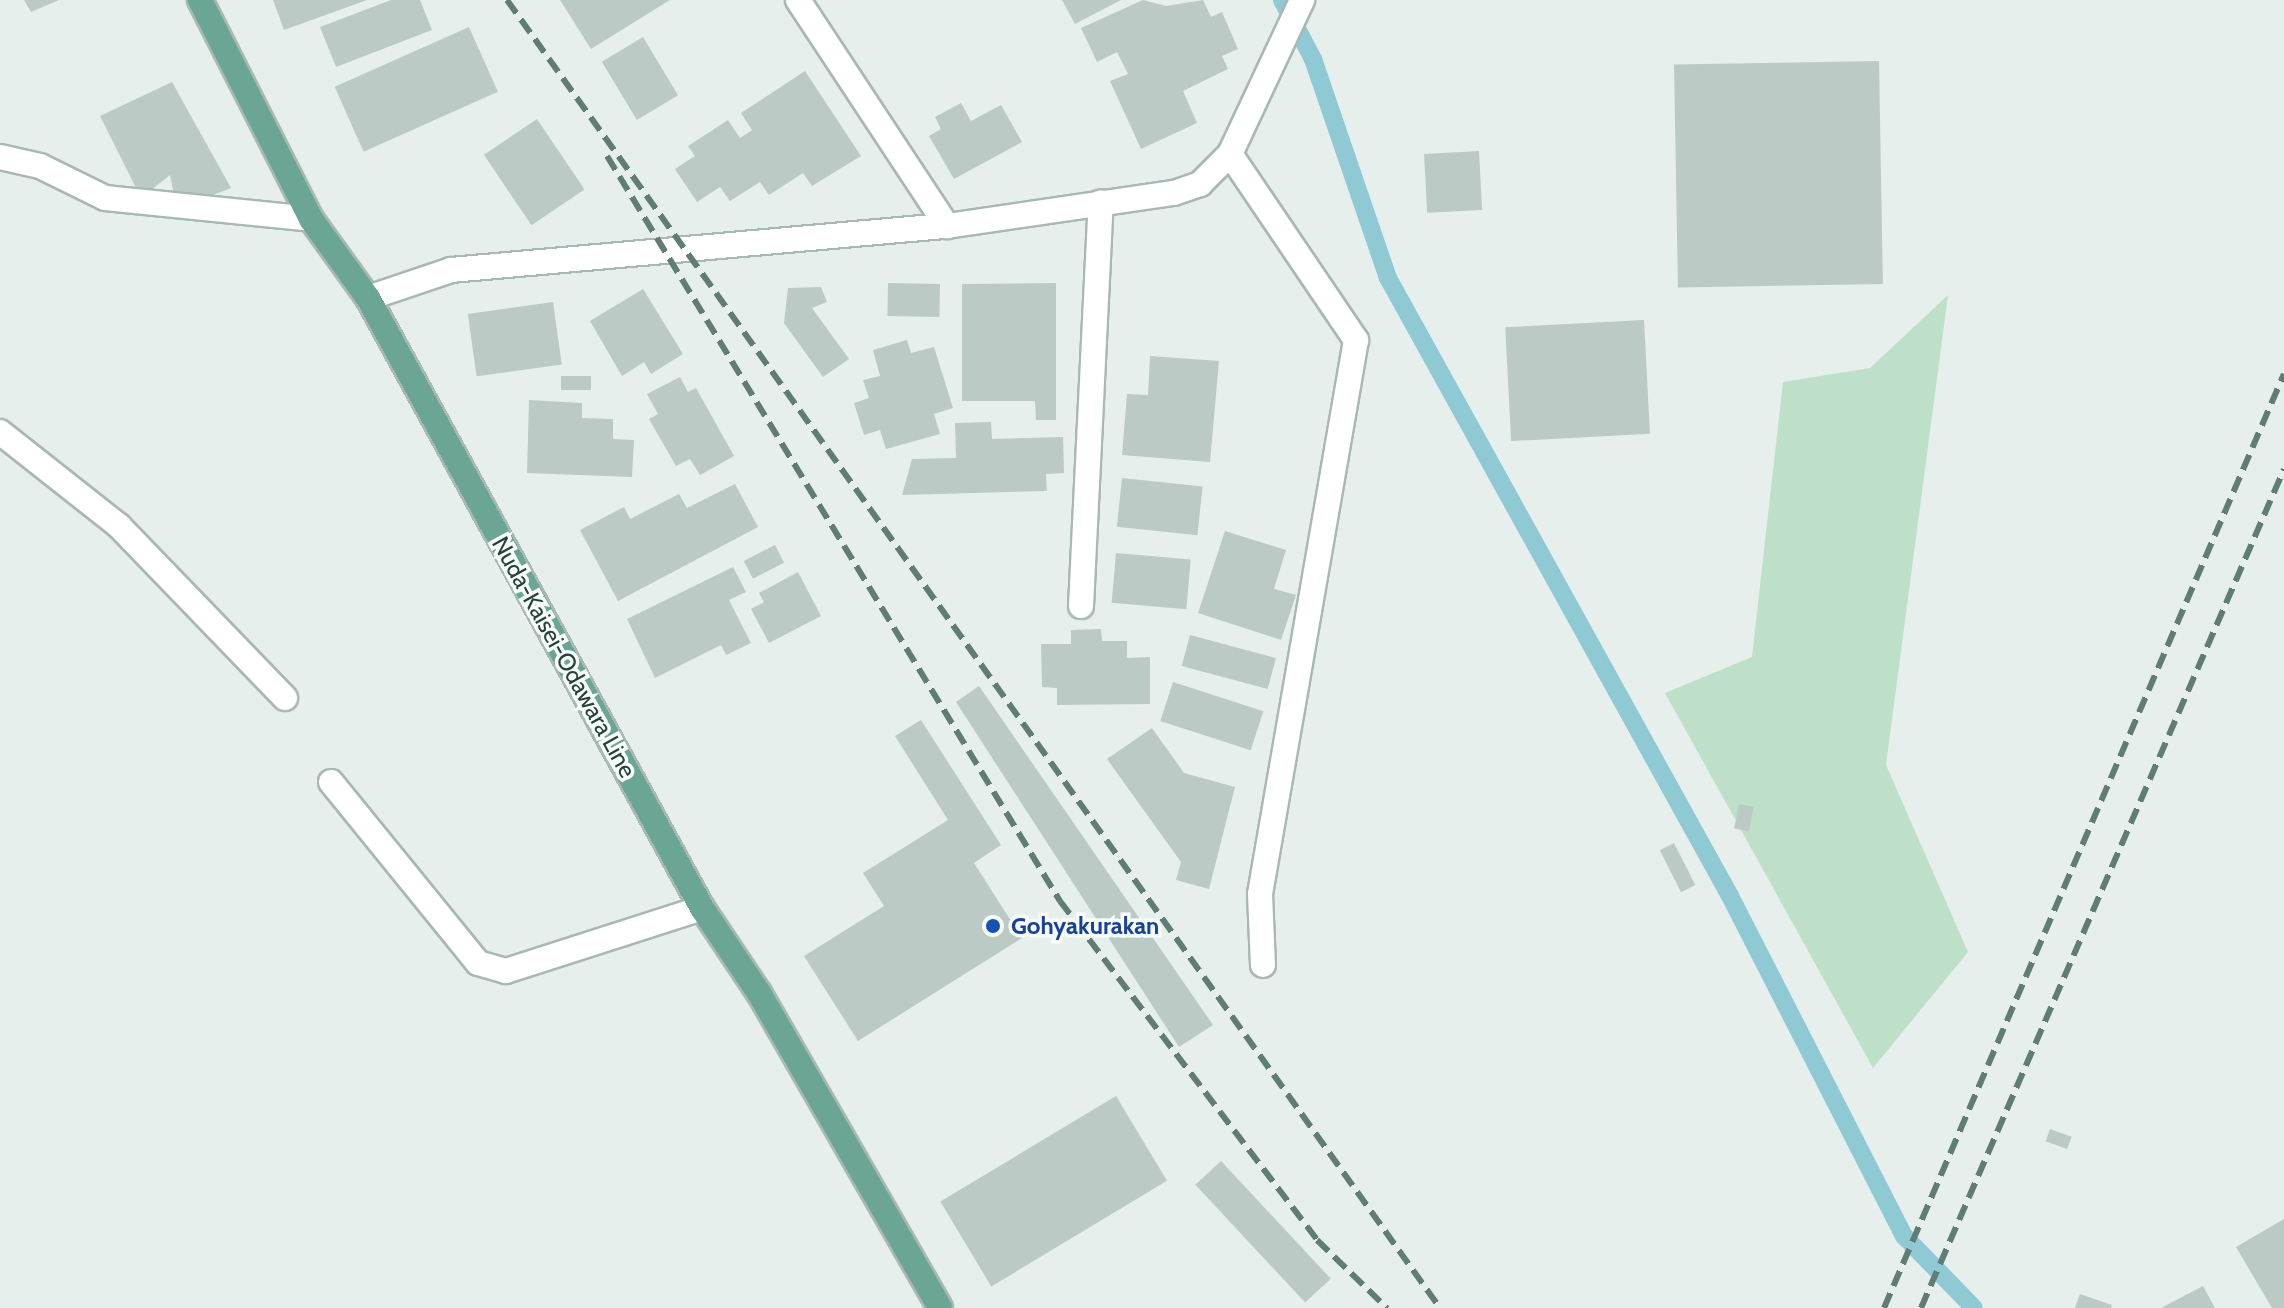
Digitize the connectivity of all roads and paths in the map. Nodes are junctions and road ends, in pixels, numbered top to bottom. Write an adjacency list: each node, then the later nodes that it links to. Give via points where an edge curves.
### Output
1 (200, 0): 7 (main road, Nuda-Kaisei-Odawara Line)
2 (798, 0): 8 (street)
3 (1302, 0): 4 (street)
4 (1230, 154): 6 (street, via 1200,184); 15 (street, via 1356,340 1260,894)
5 (0, 157): 7 (street, via 40,166 105,198)
6 (1101, 202): 8 (street); 11 (street)
7 (311, 219): 9 (main road, Nuda-Kaisei-Odawara Line)
8 (947, 226): 9 (street, via 451,270)
9 (368, 298): 14 (main road, Nuda-Kaisei-Odawara Line)
10 (0, 432): 12 (street, via 119,526)
11 (1081, 606)
12 (285, 698)
13 (331, 782): 14 (street, via 478,963 506,971)
14 (702, 908): 16 (main road, Nuda-Kaisei-Odawara Line)
15 (1263, 965)
16 (940, 1308)

